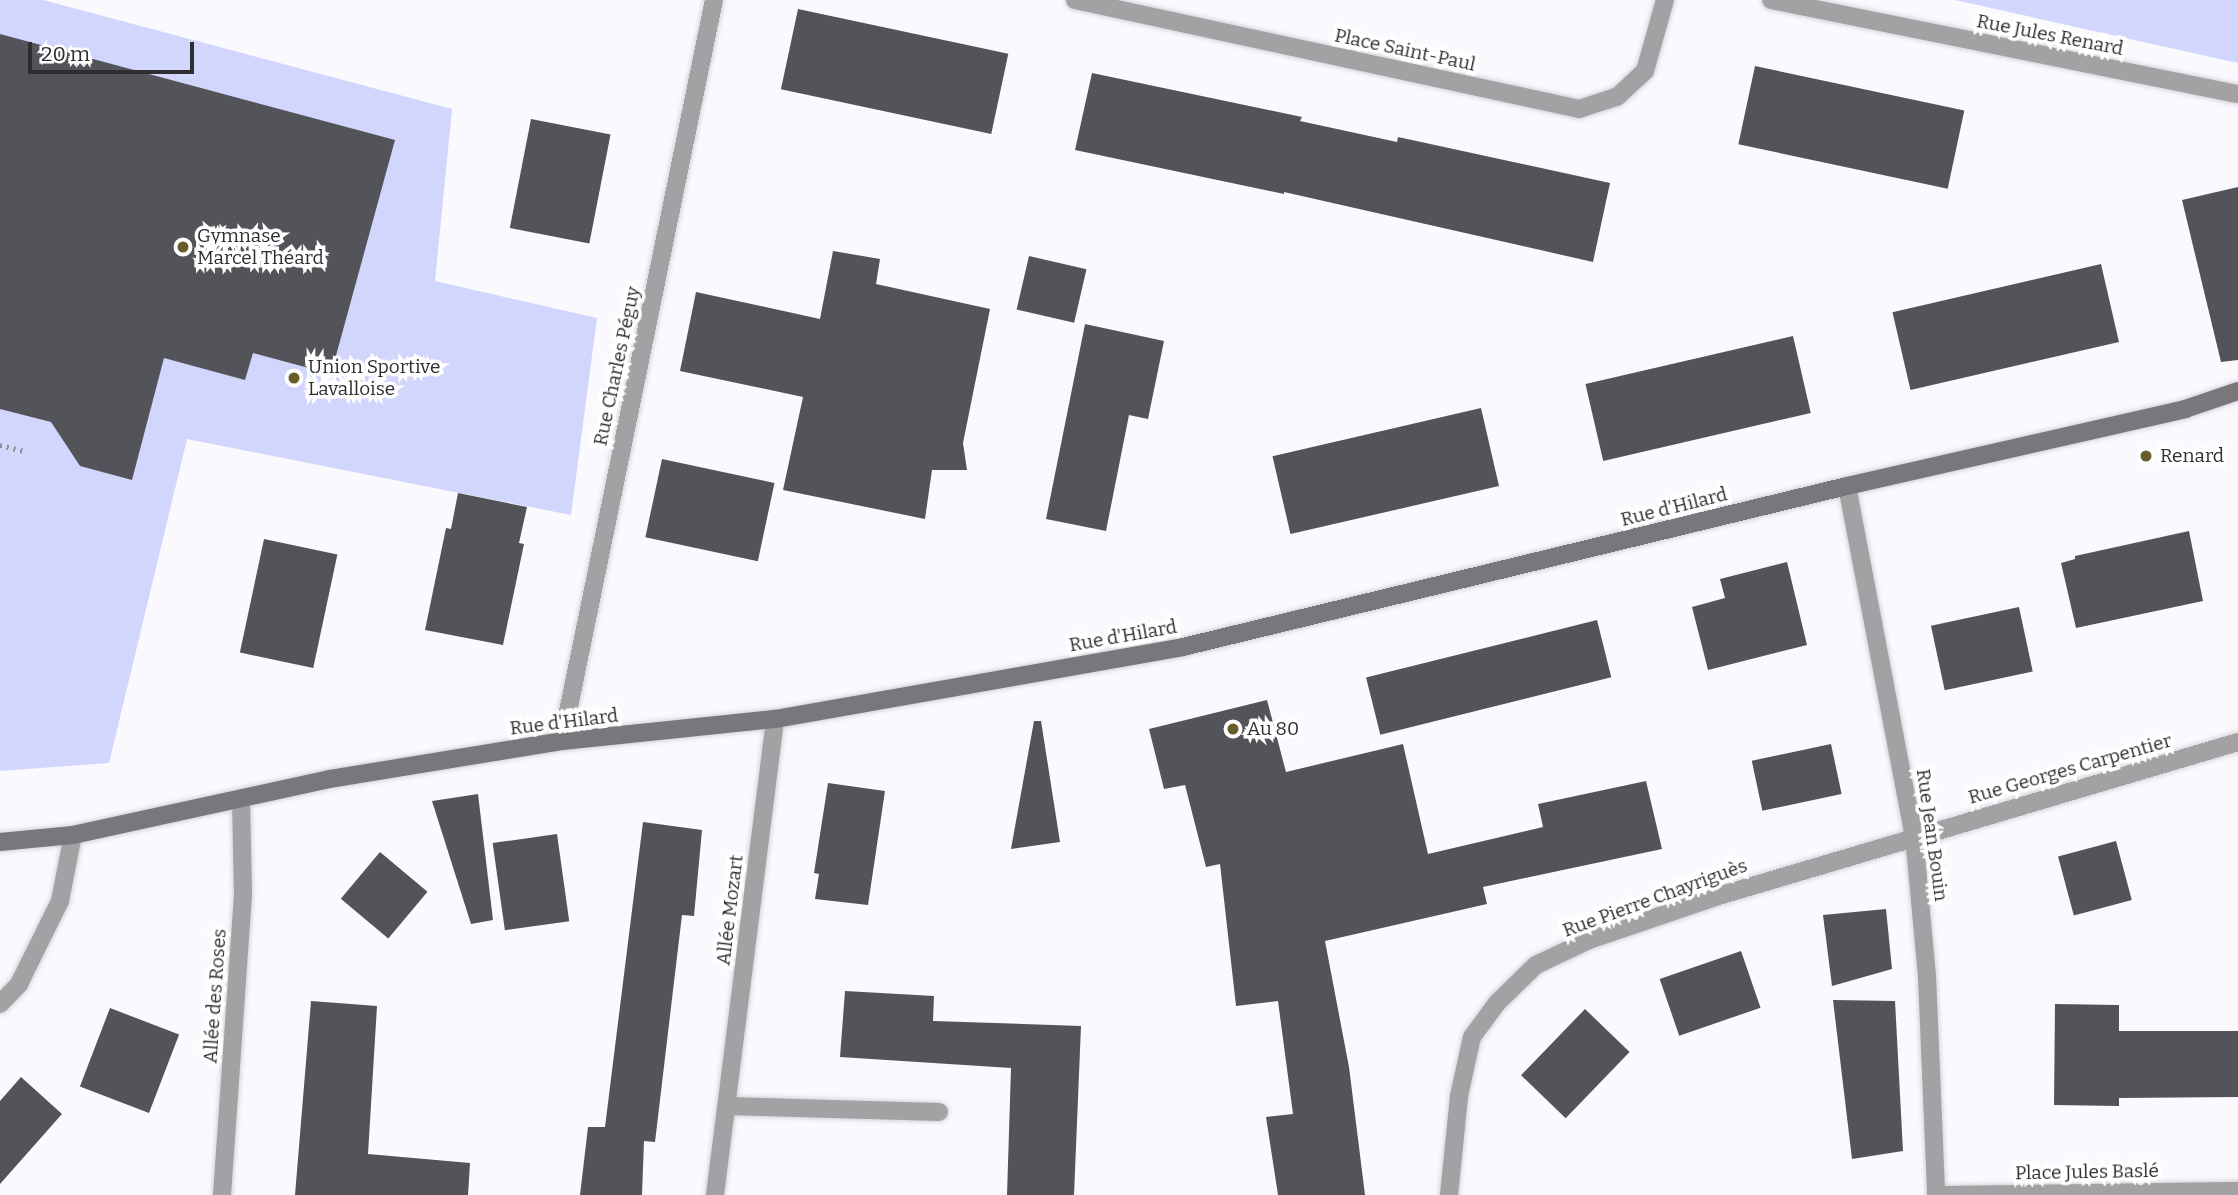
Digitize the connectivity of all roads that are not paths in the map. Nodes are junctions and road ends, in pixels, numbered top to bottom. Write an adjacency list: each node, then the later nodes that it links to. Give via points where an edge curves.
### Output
1 (714, 0): 9 (street, Rue Charles Péguy)
2 (1074, 0): 3 (street, Place Saint-Paul, via 1579,109 1617,97 1645,71)
3 (1665, 0)
4 (1771, 0): 5 (street, Rue Jules Renard)
5 (2238, 94)
6 (2238, 391): 7 (street, Rue d'Hilard, via 2185,409)
7 (1847, 486): 8 (street, Rue d'Hilard, via 1183,647); 13 (street, Rue Jean Bouin)
8 (775, 719): 9 (street, Rue d'Hilard); 16 (street, Allée Mozart)
9 (562, 741): 11 (street, Rue d'Hilard, via 330,779)
10 (2238, 743): 13 (street, Rue Georges Carpentier)
11 (241, 800): 12 (street, Rue d'Hilard); 19 (street, Allée des Roses, via 243,895)
12 (73, 835): 14 (street, Rue d'Hilard); 15 (street, via 60,901 19,984)
13 (1914, 836): 21 (street, Rue Pierre Chayriguès, via 1714,897 1589,940 1536,965 1497,1003 1472,1037 1458,1096); 22 (street, Rue Jean Bouin, via 1927,976)
14 (0, 842)
15 (0, 1004)
16 (727, 1106): 17 (street); 20 (street, Allée Mozart)
17 (939, 1112)
18 (2238, 1191): 22 (street, Place Jules Baslé)
19 (222, 1195)
20 (715, 1195)
21 (1449, 1195)
22 (1936, 1195)

